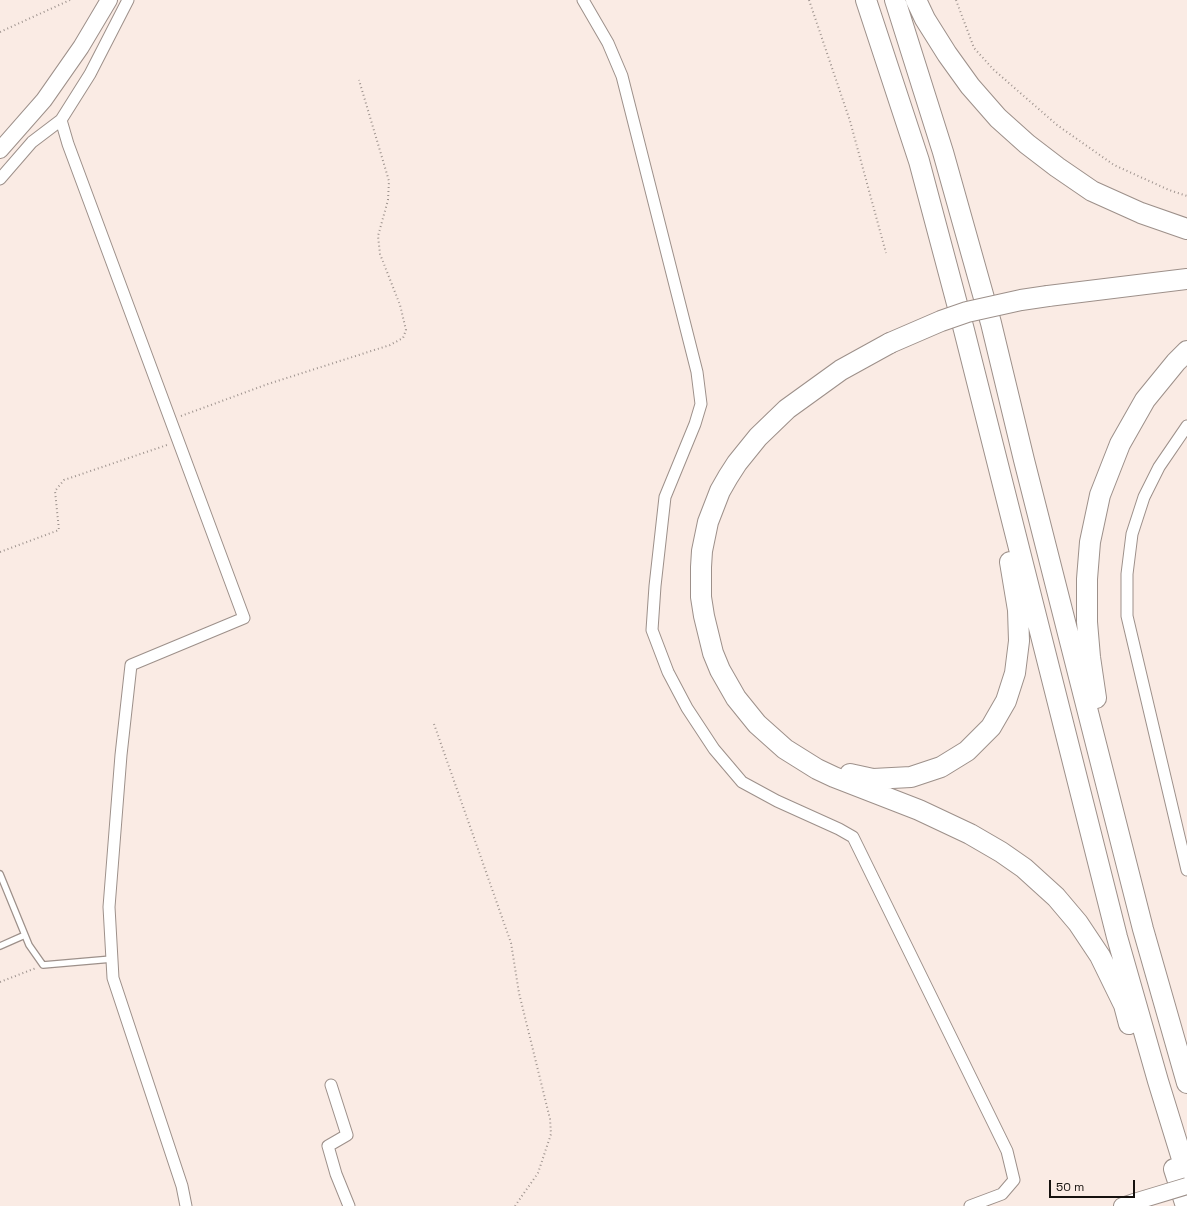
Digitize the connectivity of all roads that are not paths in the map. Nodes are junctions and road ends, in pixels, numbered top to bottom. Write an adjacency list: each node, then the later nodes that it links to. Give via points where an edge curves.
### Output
1 (109, 0): 8 (main road, via 81,47 44,100)
2 (128, 0): 7 (street, via 90,74)
3 (583, 0): 31 (street, via 608,43 622,76 697,372 701,404 666,497 659,543 652,630 668,672 687,708 714,750 742,782 853,837 1007,1151 1014,1180 1002,1194)
4 (866, 0): 17 (highway, via 919,161)
5 (895, 0): 20 (highway, via 943,152 991,323)
6 (916, 0): 10 (highway, via 925,19 970,86 998,118 1027,144 1092,191 1141,214)
7 (61, 120): 9 (street, via 32,142); 23 (street, via 244,618 131,665 109,907)
8 (0, 150)
9 (0, 179)
10 (1187, 229)
11 (1187, 279): 13 (highway)
12 (1187, 286): 13 (highway)
13 (1049, 299): 14 (highway, bridge, via 1021,300 967,312 934,323)
14 (892, 346): 17 (highway, via 810,400 771,434 752,454 734,480 715,524 709,552 708,582 714,633 726,668 742,695 762,719 804,754 840,771 873,779 911,777 941,767 967,751 991,726 1006,701 1015,674 1019,641 1018,610 1012,572 993,491); 32 (highway, via 841,370 806,394 758,437 728,477 708,522 701,567 701,597 713,653 740,703 757,724 800,760 822,772 919,810 970,834 1024,868 1061,902 1100,956 1124,1005)
15 (1187, 351): 20 (highway, via 1145,400 1120,444 1100,495 1090,542 1087,579 1087,622 1098,706 1132,852)
16 (1187, 426): 18 (street, via 1158,467 1144,497 1132,534 1126,574 1127,616)
17 (999, 466): 26 (highway, via 1118,937)
18 (1187, 870)
19 (0, 874): 21 (lane)
20 (1143, 929): 24 (highway)
21 (25, 935): 22 (lane); 23 (lane, via 43,965)
22 (0, 946)
23 (112, 959): 29 (street, via 113,978 182,1186)
24 (1187, 1083)
25 (331, 1085): 30 (street, via 348,1135 328,1146)
26 (1187, 1175)
27 (1187, 1186): 28 (main road, bridge)
28 (1128, 1204)
29 (186, 1206)
30 (349, 1206)
31 (970, 1206)
32 (1186, 1206)

